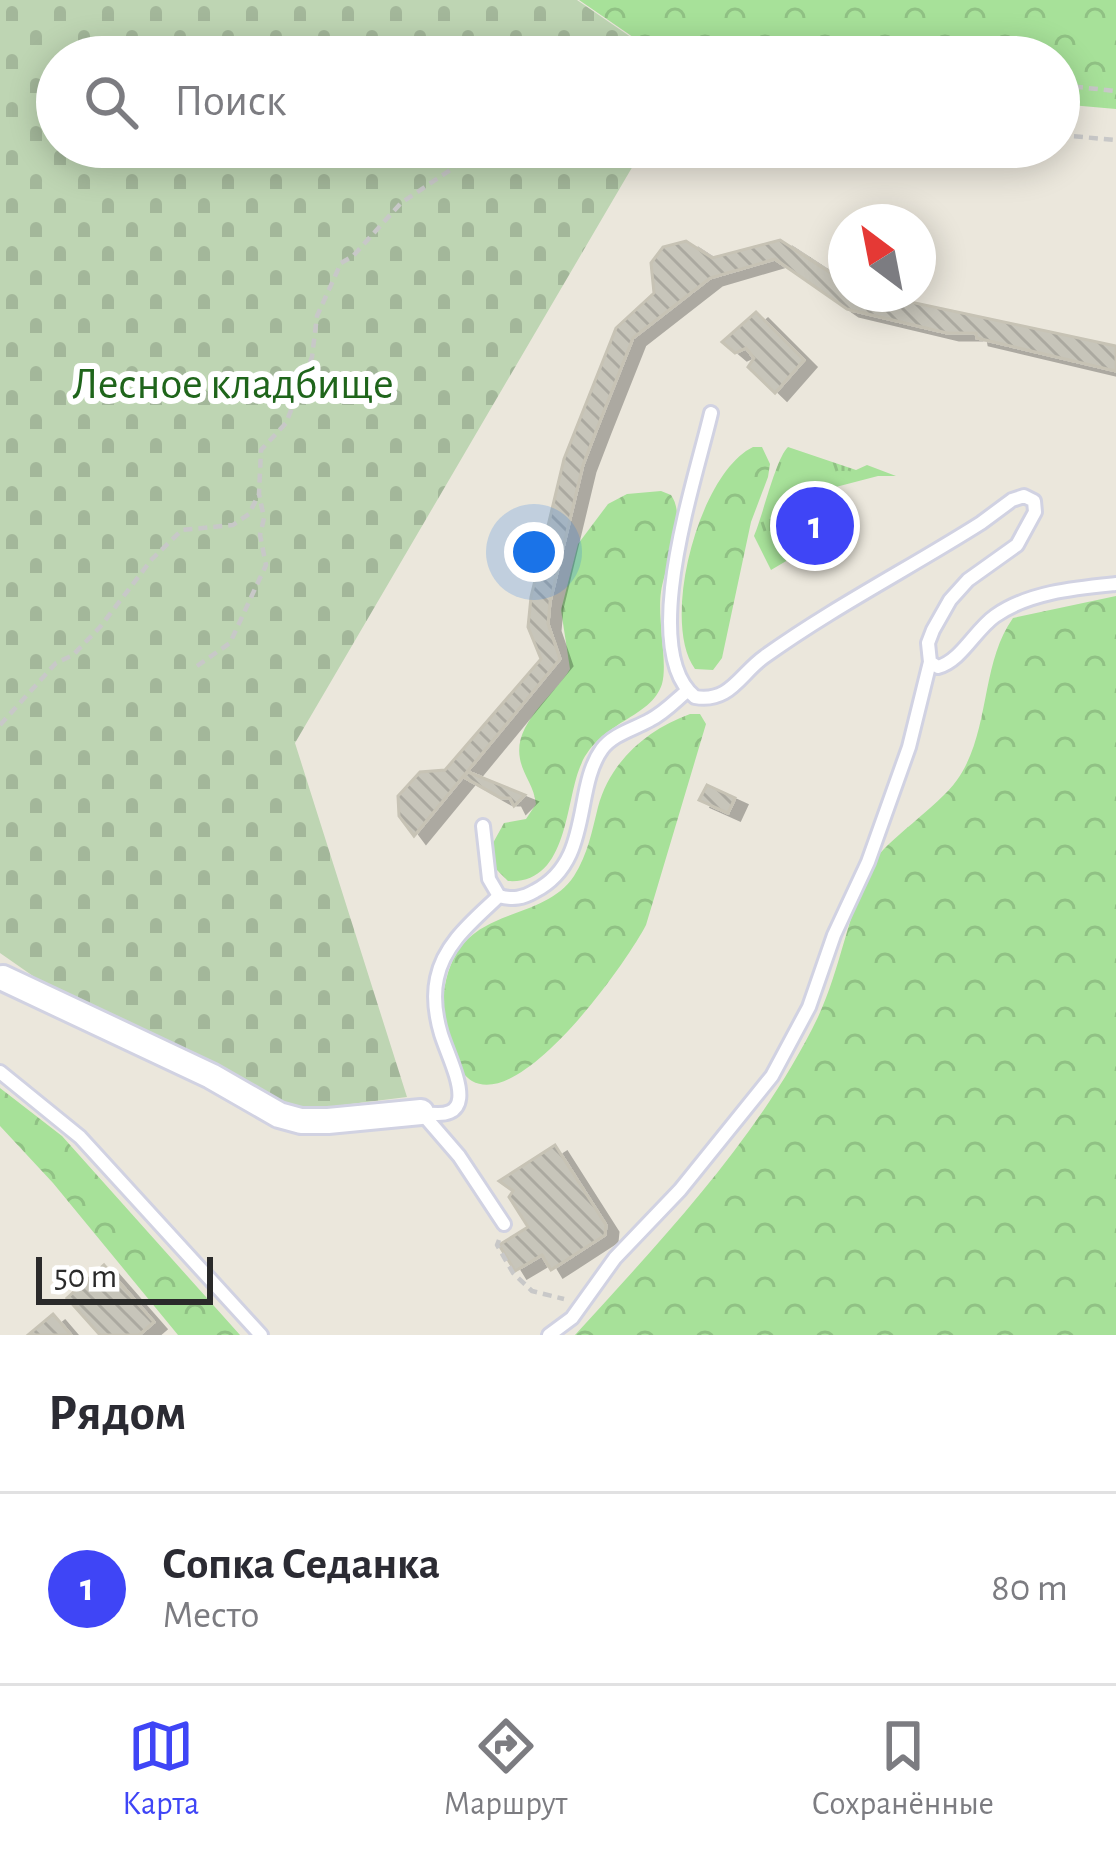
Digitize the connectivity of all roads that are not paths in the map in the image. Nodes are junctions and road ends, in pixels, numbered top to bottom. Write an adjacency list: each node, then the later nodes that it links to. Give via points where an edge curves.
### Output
1 (711, 413): 4 (lane, via 669,596 672,660)
2 (1116, 584): 3 (lane, via 1043,595 1001,612 949,664)
3 (930, 662): 4 (lane, via 928,643 942,612 968,580 1018,544 1034,502 1012,500 761,658 718,698); 12 (lane, via 868,862 772,1076)
4 (687, 691): 6 (lane, via 599,752 571,849 553,879 528,895)
5 (483, 826): 6 (lane)
6 (499, 896): 9 (lane, via 452,944 438,973 440,1028 458,1102 441,1116)
7 (2, 978): 9 (street, via 279,1114 314,1121)
8 (0, 1072): 11 (lane, via 80,1137)
9 (421, 1112): 10 (lane)
10 (504, 1224)
11 (261, 1335)
12 (549, 1335)

